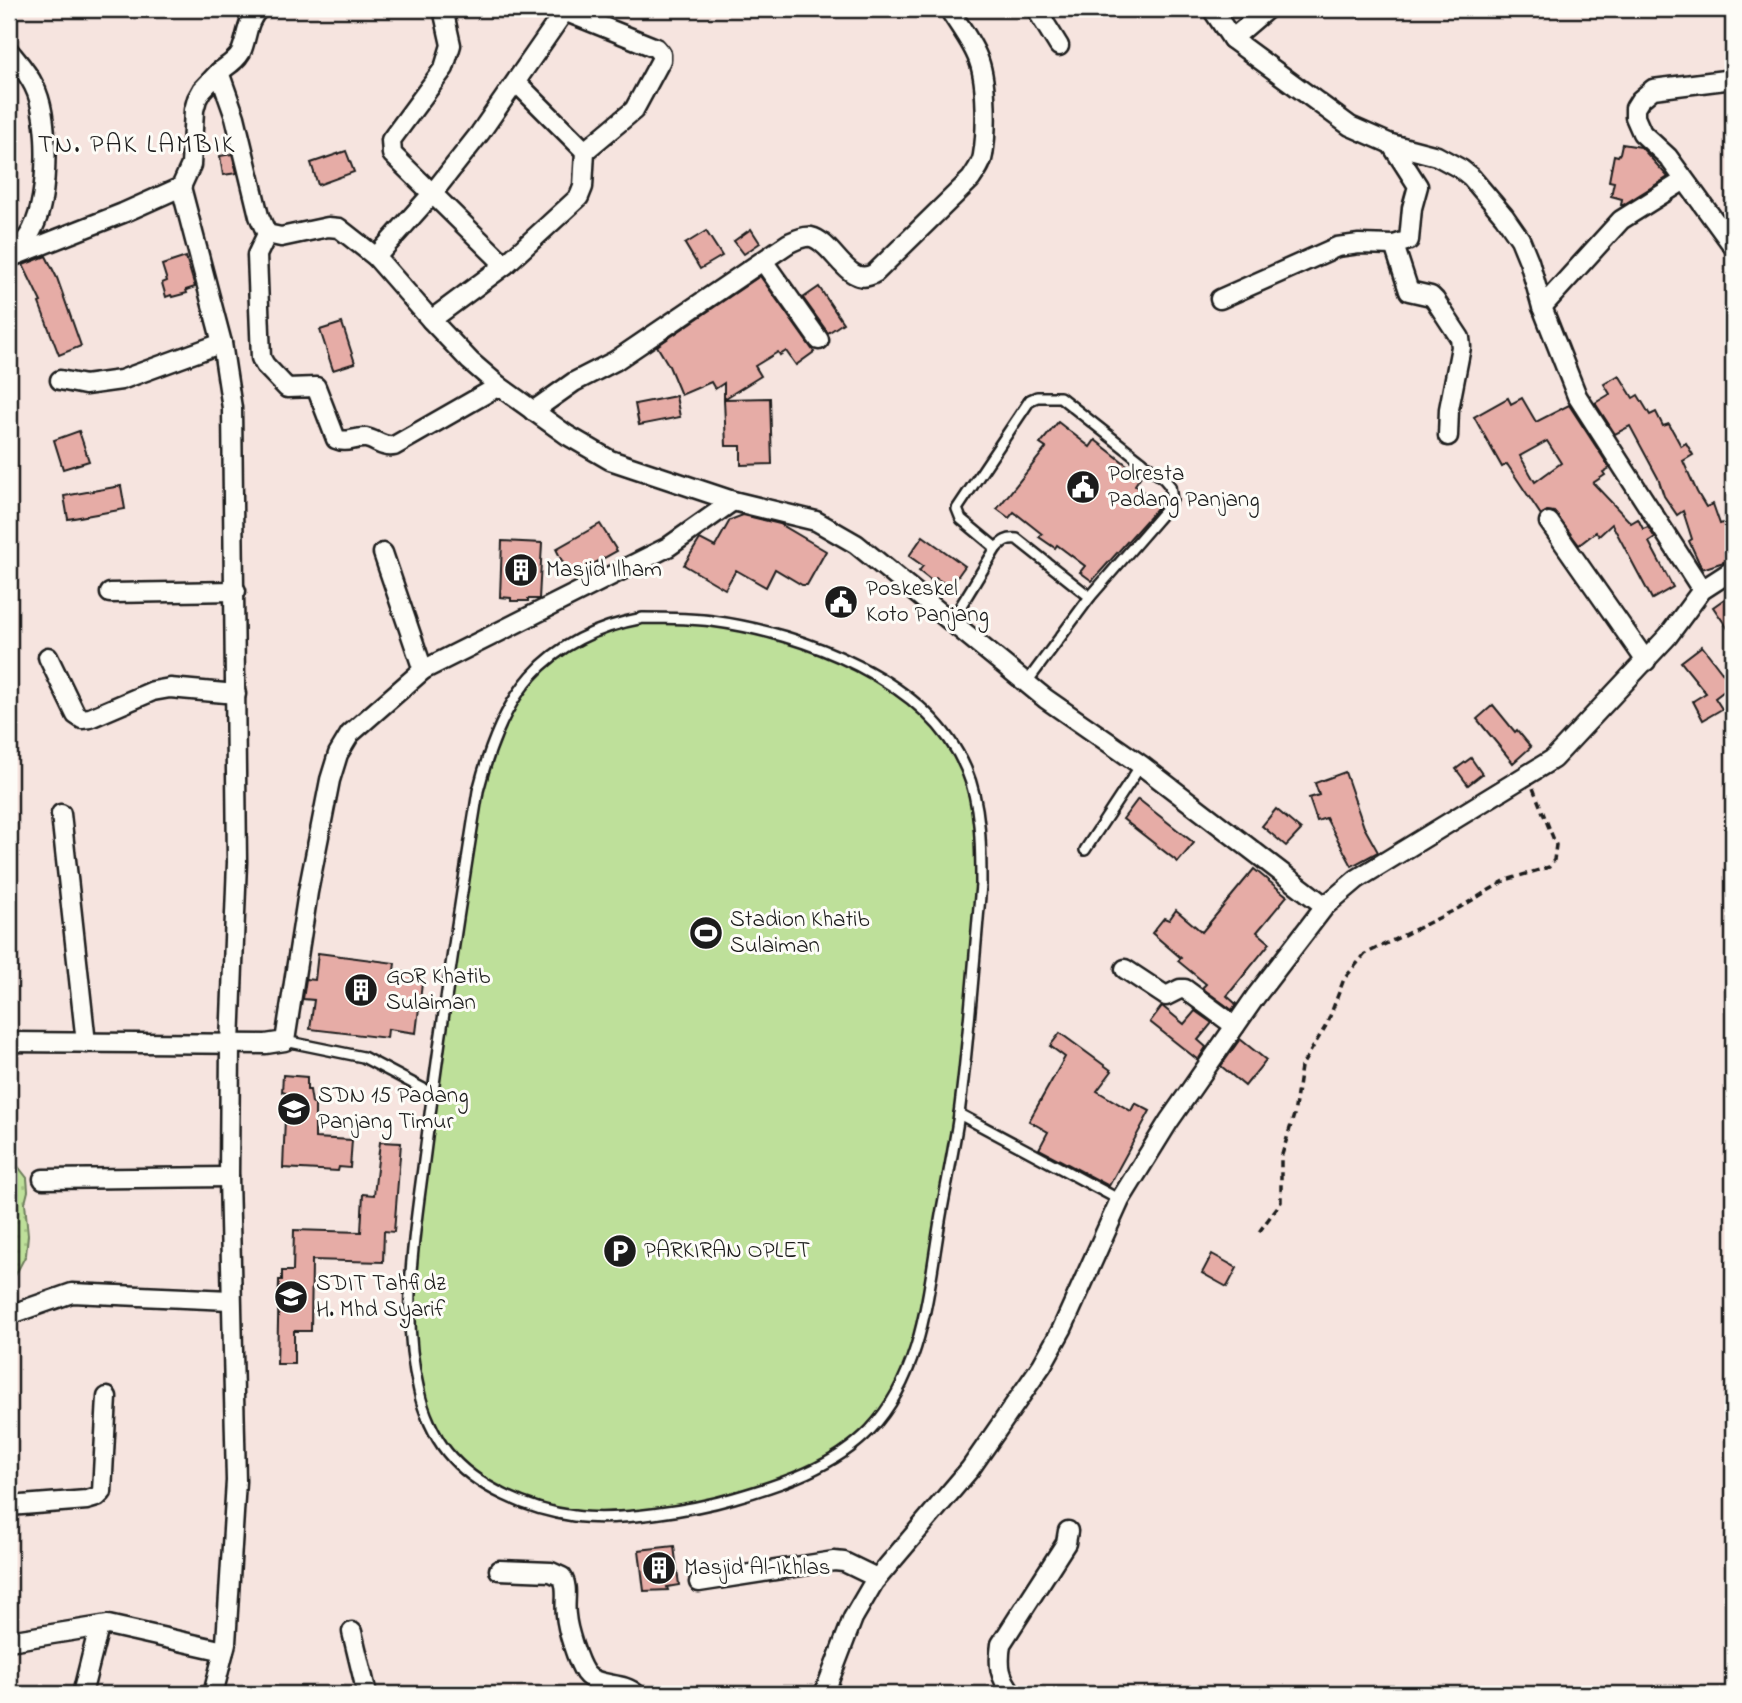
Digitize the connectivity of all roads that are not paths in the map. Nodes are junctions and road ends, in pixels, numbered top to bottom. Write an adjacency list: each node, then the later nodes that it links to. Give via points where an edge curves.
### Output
1 (259, 9): 11 (street, via 251,18 236,60)
2 (443, 9): 18 (street, via 451,45 444,68 391,140 390,149)
3 (950, 9): 24 (street, via 979,59 985,84 983,155 971,179 871,276 854,275 811,237 789,243)
4 (1036, 9): 9 (street)
5 (1212, 9): 8 (street)
6 (1267, 9): 8 (street)
7 (563, 10): 13 (street); 15 (street, via 656,48 662,57 634,110)
8 (1232, 38): 14 (street, via 1350,126)
9 (1059, 46)
10 (9, 51): 22 (street, via 34,85 46,135 36,219)
11 (219, 72): 17 (street, via 197,99 191,165); 19 (street)
12 (1733, 79): 16 (street, via 1653,89 1635,108 1642,132)
13 (517, 83): 15 (street); 18 (street)
14 (1391, 144): 20 (street, via 1418,186 1409,240); 27 (street, via 1437,156 1471,177 1520,239)
15 (585, 151): 25 (street, via 579,197)
16 (1684, 181): 21 (street); 27 (street, via 1621,220)
17 (181, 187): 22 (street); 30 (street)
18 (432, 194): 23 (street); 25 (street)
19 (267, 234): 23 (street, via 281,237 333,227); 32 (street, via 257,255 261,358 287,388 316,387 336,439 365,438 394,446)
20 (1394, 245): 26 (street, via 1337,247); 34 (street, via 1409,291 1431,296 1460,338)
21 (1733, 246)
22 (11, 257)
23 (376, 257): 28 (street)
24 (763, 261): 29 (street); 33 (street)
25 (505, 265): 28 (street)
26 (1220, 299)
27 (1542, 307): 40 (street, via 1577,396)
28 (431, 320): 32 (street)
29 (819, 340)
30 (222, 344): 31 (street, via 121,380 85,385); 41 (street, via 232,408)
31 (60, 380)
32 (499, 386): 33 (street)
33 (533, 411): 35 (street, via 610,460)
34 (1448, 436)
35 (733, 501): 44 (street, via 816,521 856,544); 47 (street, via 668,547)
36 (1549, 522): 46 (street)
37 (996, 548): 43 (lane, via 1002,541 1017,539); 43 (lane, via 961,519 957,509 1030,400 1060,397 1170,486 1168,507); 44 (lane)
38 (383, 553): 47 (street)
39 (1733, 570): 40 (street)
40 (1703, 590): 46 (street)
41 (236, 591): 42 (street); 49 (street)
42 (110, 593)
43 (1090, 597): 48 (lane)
44 (951, 622): 48 (street)
45 (48, 657): 49 (street, via 82,719 170,688)
46 (1646, 661): 53 (street, via 1553,759 1357,879)
47 (423, 670): 56 (street, via 350,734 338,754 307,892)
48 (1027, 682): 50 (street)
49 (236, 694): 59 (street, via 237,862)
50 (1141, 765): 52 (lane); 53 (street)
51 (61, 814): 58 (street)
52 (1085, 850)
53 (1325, 906): 55 (street)
54 (1125, 969): 55 (street, via 1166,996 1185,989)
55 (1235, 1026): 64 (street)
56 (285, 1041): 59 (street); 60 (lane, via 363,1057)
57 (9, 1042): 58 (street)
58 (86, 1042): 59 (street)
59 (230, 1044): 62 (street)
60 (433, 1094): 61 (lane, via 409,1301 415,1371 423,1403 448,1453 482,1481 518,1500 583,1518 695,1507 761,1490 807,1473 868,1432 903,1383 917,1344); 61 (lane, via 478,791 512,701 543,663 605,626 643,618 683,618 745,626 854,663 919,706 958,752 972,789 981,849)
61 (959, 1114): 64 (lane)
62 (229, 1177): 63 (street); 65 (street)
63 (43, 1179)
64 (1120, 1200): 71 (street, via 1042,1365 970,1469)
65 (230, 1300): 66 (street, via 72,1293); 76 (street, via 236,1481)
66 (9, 1315)
67 (107, 1397): 68 (street, via 102,1492 87,1500)
68 (9, 1506)
69 (1069, 1531): 77 (street, via 1063,1548 1001,1644)
70 (499, 1570): 81 (street, via 551,1572 562,1577 568,1626 584,1671)
71 (877, 1578): 72 (street, via 834,1561); 82 (street, via 853,1618)
72 (699, 1582)
73 (99, 1627): 75 (street); 76 (street, via 108,1625); 78 (street)
74 (352, 1632): 80 (street)
75 (9, 1641)
76 (224, 1651): 79 (street)
77 (1004, 1691)
78 (82, 1694)
79 (213, 1694)
80 (367, 1694)
81 (636, 1694)
82 (824, 1694)

